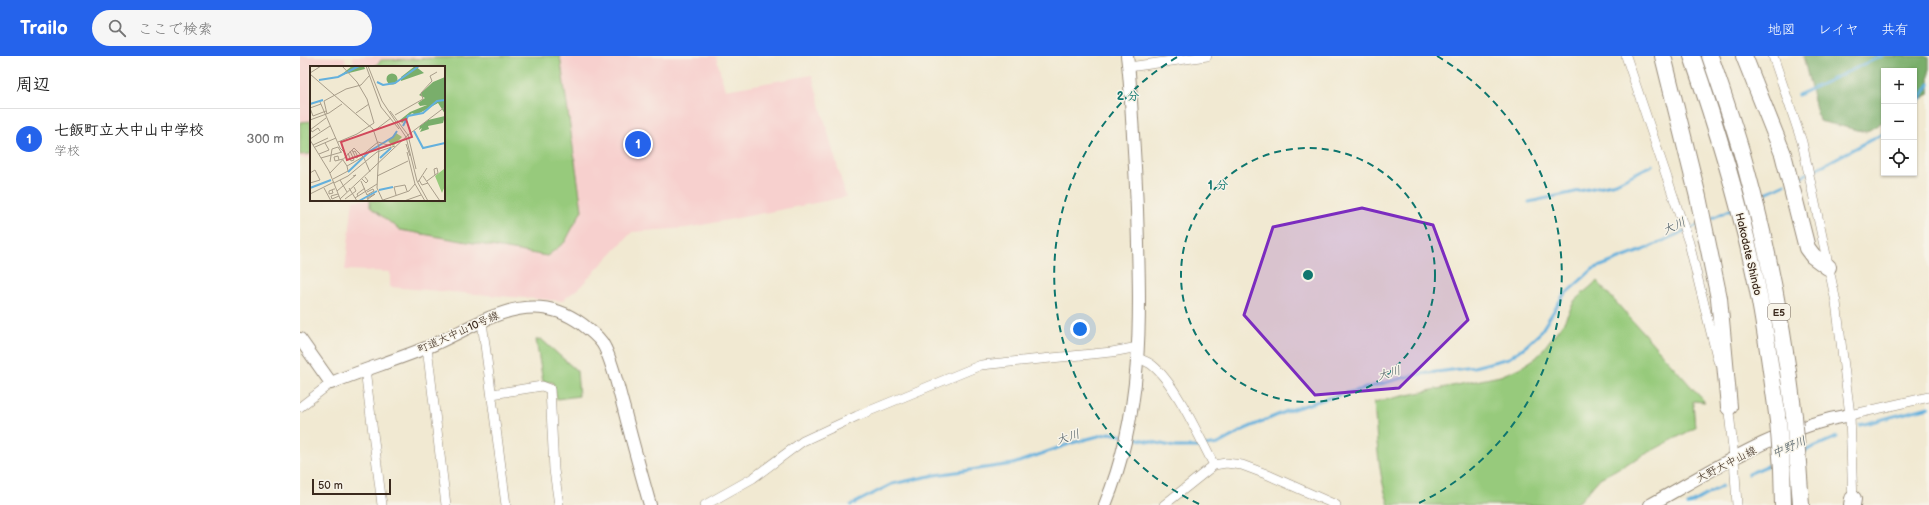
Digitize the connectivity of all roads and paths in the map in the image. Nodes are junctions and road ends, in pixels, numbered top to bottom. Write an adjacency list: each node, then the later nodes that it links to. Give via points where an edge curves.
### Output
1 (1207, 56): 8 (street)
2 (1626, 56): 19 (street, via 1689,243)
3 (1662, 56): 19 (highway, via 1698,197 1719,298)
4 (1692, 56): 35 (highway, Hakodate Shindo / E5, bridge, via 1719,137 1757,287 1778,421)
5 (1710, 56): 36 (highway, Hakodate Shindo / E5, bridge, via 1747,170 1781,325 1794,416)
6 (1744, 56): 9 (highway, via 1783,154 1807,248)
7 (1773, 56): 9 (street, via 1802,142)
8 (1128, 62): 13 (street, via 1136,186 1140,308)
9 (1828, 267): 20 (street, via 1836,302)
10 (482, 322): 12 (street, 町道大中山10号線); 16 (street); 28 (street, 町道大中山10号線, via 500,312 522,308 550,309 578,321 599,339 605,347 615,376)
11 (300, 339): 15 (street)
12 (427, 348): 14 (street, 町道大中山10号線); 25 (street)
13 (1138, 352): 22 (street, via 1165,379 1203,441); 29 (street, via 1112,352 981,365 803,441 753,478); 30 (street, via 1129,423)
14 (365, 369): 15 (street, 町道大中山10号線); 24 (street)
15 (331, 383): 18 (street)
16 (492, 394): 26 (street); 27 (street, via 542,386 550,389 554,470)
17 (1929, 397): 20 (street)
18 (300, 407)
19 (1729, 407): 21 (street)
20 (1850, 415): 21 (street, 大野大中山線, via 1786,435); 23 (street)
21 (1734, 458): 33 (street, 大野大中山線); 34 (street)
22 (1214, 465): 31 (street); 32 (street, via 1242,465)
23 (1853, 503)
24 (382, 505)
25 (446, 505)
26 (506, 505)
27 (559, 505)
28 (650, 505)
29 (705, 505)
30 (1105, 505)
31 (1164, 505)
32 (1336, 505)
33 (1650, 505)
34 (1737, 505)
35 (1783, 505)
36 (1801, 505)

